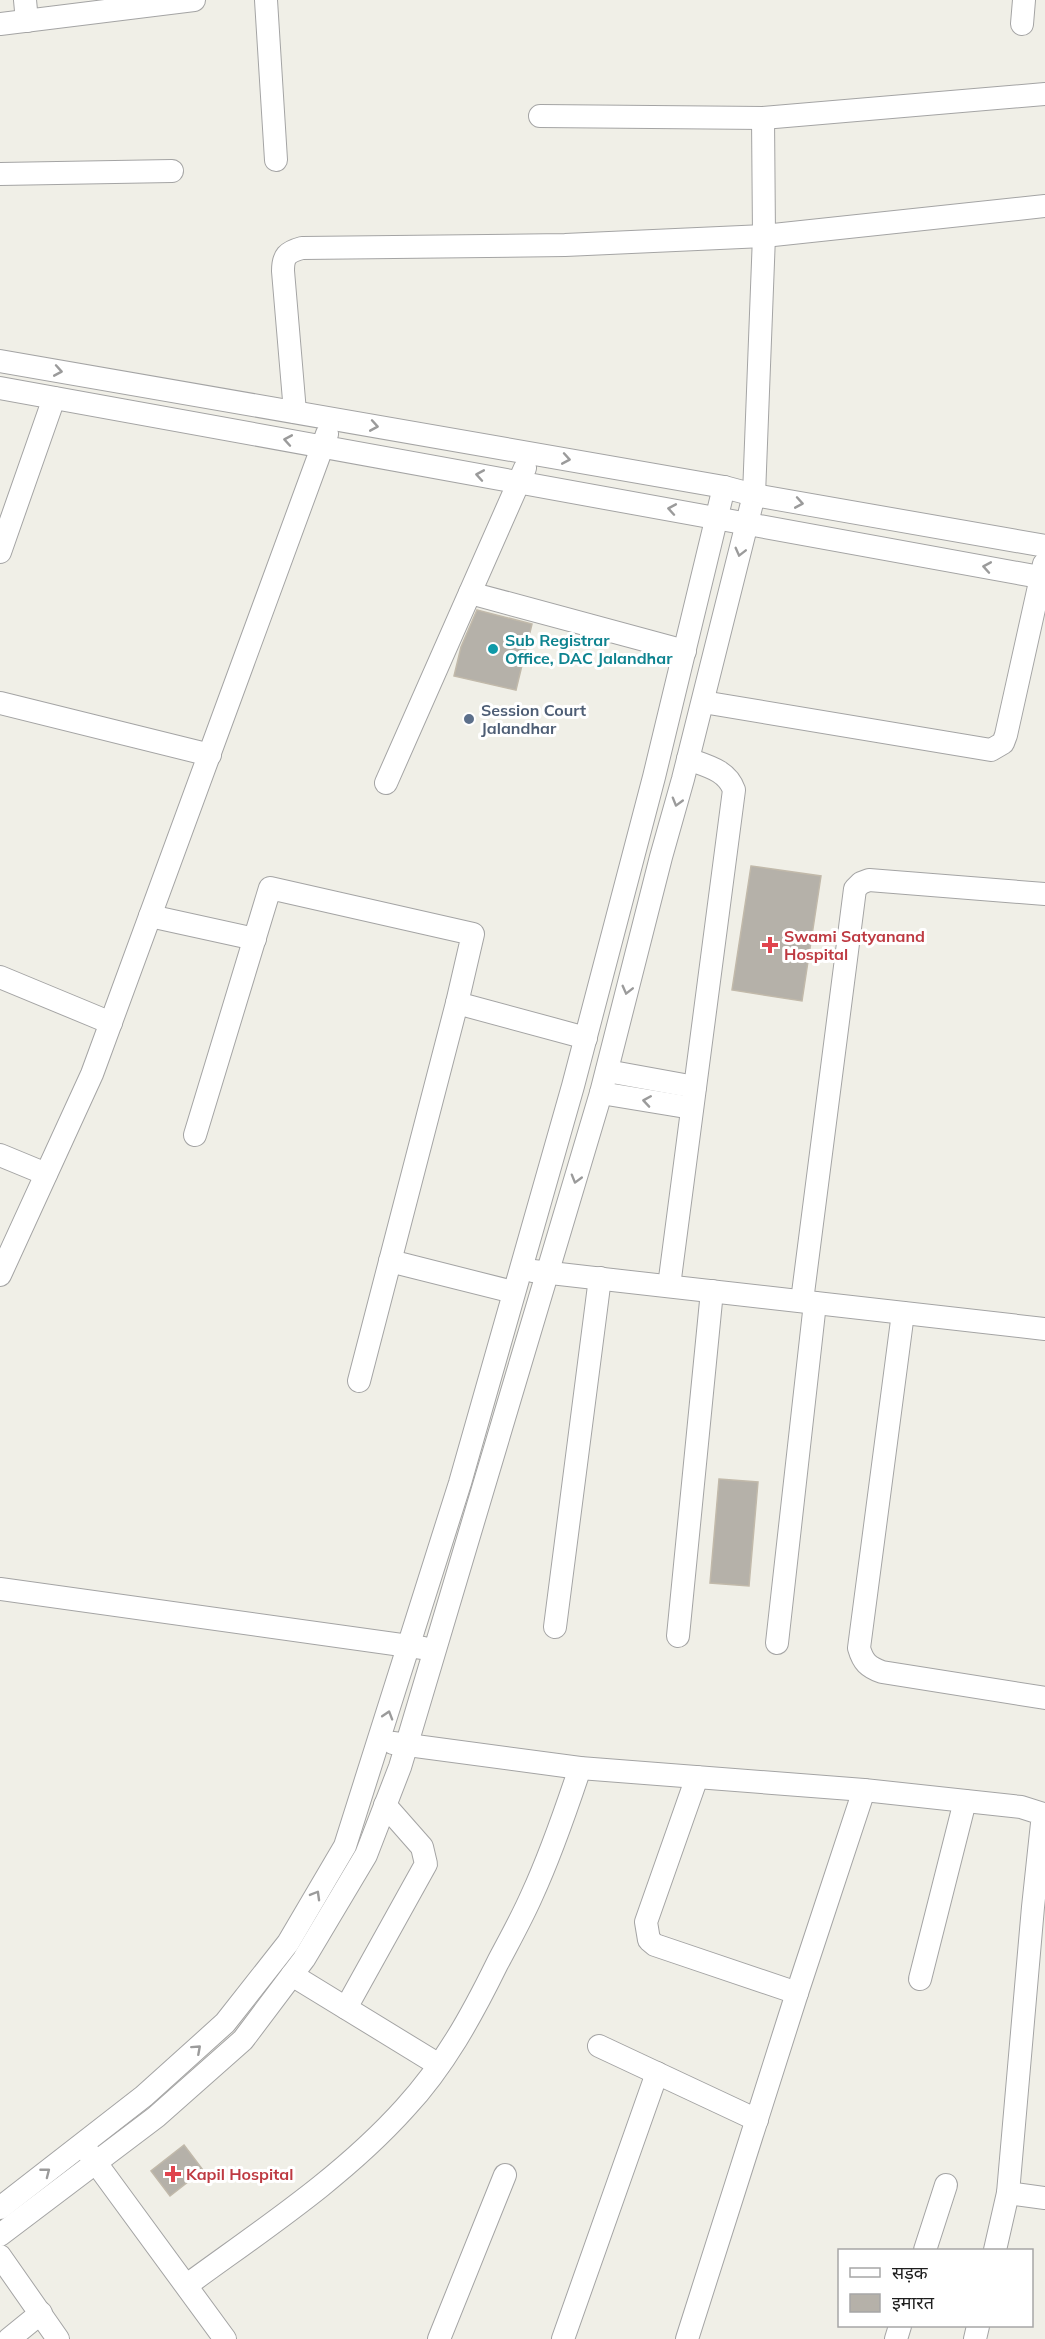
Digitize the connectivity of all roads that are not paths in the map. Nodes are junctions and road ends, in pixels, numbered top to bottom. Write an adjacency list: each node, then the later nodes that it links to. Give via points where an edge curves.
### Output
1 (194, 0): 4 (street)
2 (266, 0): 11 (street)
3 (1024, 0): 7 (street)
4 (143, 3): 5 (street)
5 (26, 10): 6 (street)
6 (0, 24)
7 (1022, 24)
8 (1045, 94): 10 (street)
9 (540, 116): 10 (street)
10 (764, 118): 15 (street)
11 (276, 160)
12 (172, 171): 13 (street)
13 (0, 174)
14 (1045, 206): 15 (street)
15 (764, 236): 19 (street, via 291,251 283,260 283,271); 25 (street)
16 (0, 361): 19 (street, one-way to 19)
17 (0, 388): 18 (street)
18 (54, 398): 21 (street, one-way to 18); 29 (street)
19 (295, 412): 20 (street)
20 (333, 419): 21 (street); 22 (street, one-way to 22)
21 (322, 447): 23 (street, one-way to 21); 35 (street)
22 (531, 453): 23 (street); 24 (street, one-way to 24)
23 (519, 482): 26 (street, one-way to 23); 31 (street)
24 (724, 487): 25 (street); 26 (street)
25 (754, 495): 27 (street); 28 (street, one-way to 28)
26 (716, 518): 27 (street); 32 (street)
27 (747, 523): 30 (street, one-way to 27); 33 (street, one-way to 33)
28 (1045, 546)
29 (0, 552)
30 (1044, 571): 33 (street, via 1006,735 1003,743 991,750)
31 (470, 593): 32 (street); 37 (street)
32 (685, 651): 38 (street)
33 (703, 702): 36 (street)
34 (0, 703): 35 (street)
35 (210, 755): 41 (street)
36 (688, 759): 39 (street, one-way to 39); 49 (street, via 725,775 734,790)
37 (386, 783)
38 (635, 850): 39 (street); 46 (street)
39 (661, 857): 47 (street, one-way to 47)
40 (1045, 894): 61 (street, via 869,880 855,889)
41 (150, 916): 42 (street); 45 (street)
42 (255, 939): 44 (street, via 270,888 473,934); 50 (street)
43 (0, 977): 45 (street)
44 (457, 1003): 46 (street); 53 (street)
45 (111, 1023): 52 (street)
46 (586, 1038): 54 (street)
47 (607, 1071): 48 (street); 49 (street)
48 (601, 1093): 49 (street, one-way to 48); 55 (street, one-way to 55)
49 (694, 1098): 58 (street)
50 (195, 1135)
51 (0, 1155): 52 (street)
52 (46, 1174): 56 (street)
53 (390, 1261): 60 (street); 64 (street)
54 (520, 1269): 55 (street); 60 (street)
55 (548, 1273): 57 (street); 70 (street)
56 (0, 1275)
57 (600, 1278): 58 (street); 66 (street)
58 (669, 1286): 59 (street)
59 (712, 1291): 61 (street); 67 (street)
60 (513, 1292): 69 (street)
61 (809, 1302): 62 (street); 68 (street)
62 (903, 1313): 63 (street); 71 (street, via 859,1648 862,1659 882,1672)
63 (1045, 1329)
64 (359, 1381)
65 (0, 1589): 69 (street)
66 (555, 1627)
67 (678, 1636)
68 (777, 1643)
69 (409, 1646): 70 (street); 72 (street, one-way to 69)
70 (436, 1650): 73 (street)
71 (1045, 1698)
72 (380, 1742): 73 (street); 89 (street, one-way to 72, via 144,2096 225,2023 288,1943 345,1846)
73 (407, 1744): 74 (street); 78 (street)
74 (580, 1768): 75 (street); 86 (street, via 532,1895 473,2012)
75 (698, 1777): 76 (street); 83 (street, via 646,1922 649,1940 655,1946)
76 (864, 1790): 77 (street); 83 (street)
77 (966, 1801): 79 (street, via 1021,1807); 82 (street)
78 (385, 1805): 81 (street, via 366,1855); 84 (street, via 422,1847 426,1864)
79 (1044, 1814): 80 (street)
80 (1039, 1908): 92 (street)
81 (292, 1975): 84 (street); 89 (street, via 243,2040 156,2117)
82 (920, 1979)
83 (797, 1993): 88 (street)
84 (346, 2008): 86 (street)
85 (599, 2046): 87 (street)
86 (439, 2065): 99 (street, via 405,2108 338,2172)
87 (657, 2073): 88 (street); 105 (street)
88 (757, 2120): 106 (street)
89 (89, 2154): 94 (street, one-way to 89); 95 (street); 99 (street)
90 (506, 2175): 104 (street)
91 (946, 2185): 96 (street)
92 (1008, 2193): 93 (street); 97 (street)
93 (1045, 2198)
94 (0, 2208)
95 (0, 2235)
96 (925, 2249)
97 (995, 2249)
98 (0, 2256): 100 (street)
99 (187, 2285): 103 (street)
100 (40, 2313): 101 (street); 102 (street)
101 (9, 2339)
102 (58, 2339)
103 (225, 2339)
104 (440, 2339)
105 (563, 2339)
106 (687, 2339)

